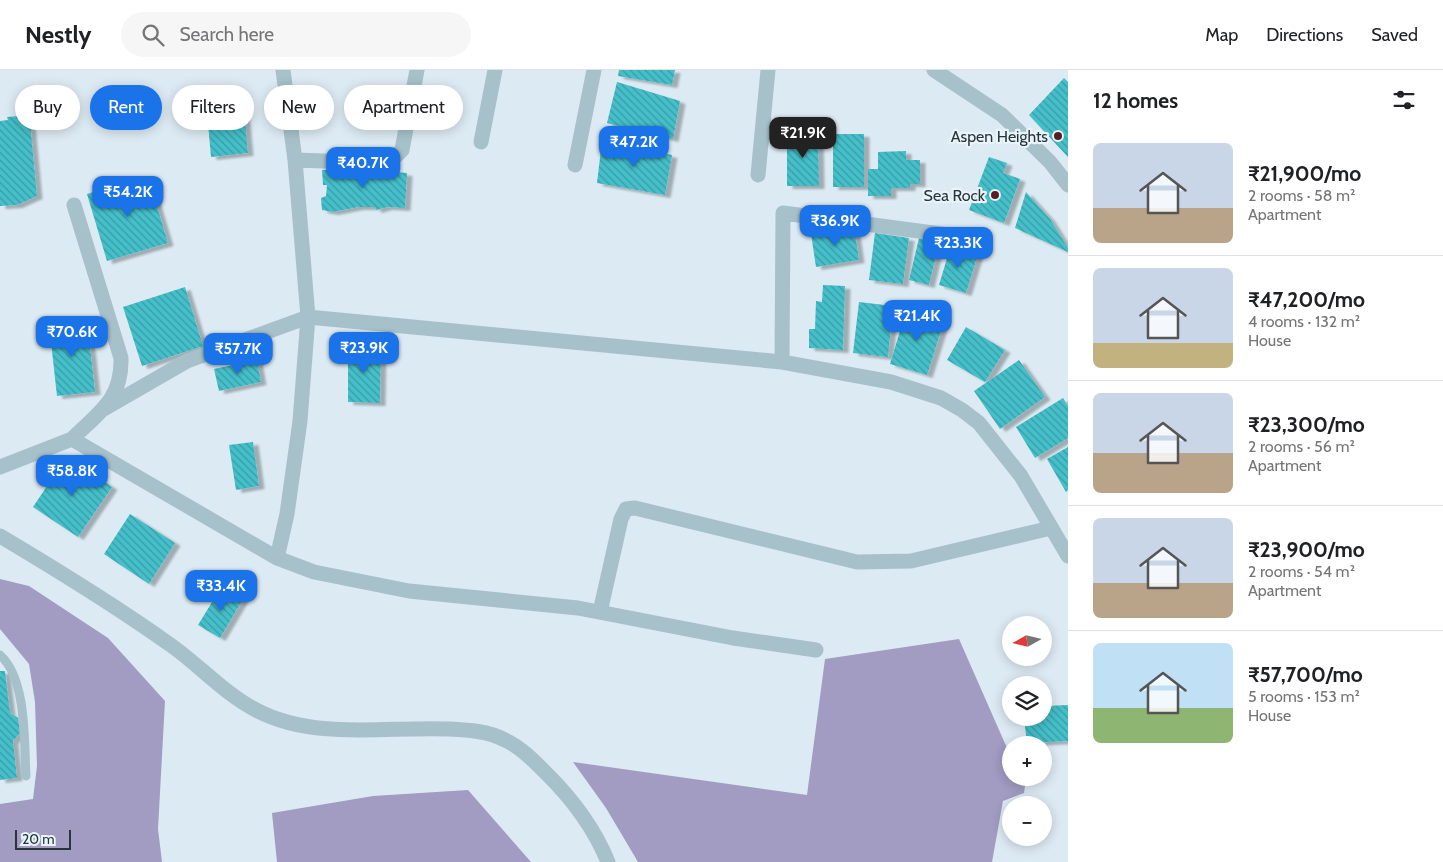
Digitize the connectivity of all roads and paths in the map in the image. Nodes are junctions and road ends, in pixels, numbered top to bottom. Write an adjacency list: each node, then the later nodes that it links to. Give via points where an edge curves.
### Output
1 (283, 70): 8 (street)
2 (417, 70): 8 (street, via 402,150 393,159 382,163)
3 (495, 70): 7 (street)
4 (594, 70): 9 (street)
5 (768, 70): 10 (street)
6 (934, 70): 11 (street, via 1002,115 1050,162)
7 (481, 142)
8 (295, 160): 14 (street)
9 (575, 165)
10 (758, 175)
11 (1068, 185)
12 (74, 205): 16 (street, via 121,358 122,377 115,395)
13 (971, 238): 15 (street, via 783,213)
14 (308, 317): 15 (street); 16 (street, via 187,361); 22 (street, via 300,421 287,514)
15 (782, 362): 19 (street, via 891,382 941,398 962,410 979,423 1021,476)
16 (102, 410): 17 (street)
17 (72, 440): 18 (street); 22 (street)
18 (0, 467)
19 (1051, 528): 21 (street); 23 (street, via 910,561 856,562 644,510 626,509)
20 (0, 536): 27 (street, via 121,609 235,697 276,719 320,729 432,728 466,730 503,738 518,747 557,784 592,830)
21 (1068, 556)
22 (277, 558): 23 (street, via 314,572 409,591)
23 (600, 612): 24 (street)
24 (816, 650)
25 (0, 652): 26 (lane, via 16,684)
26 (26, 776)
27 (608, 862)

